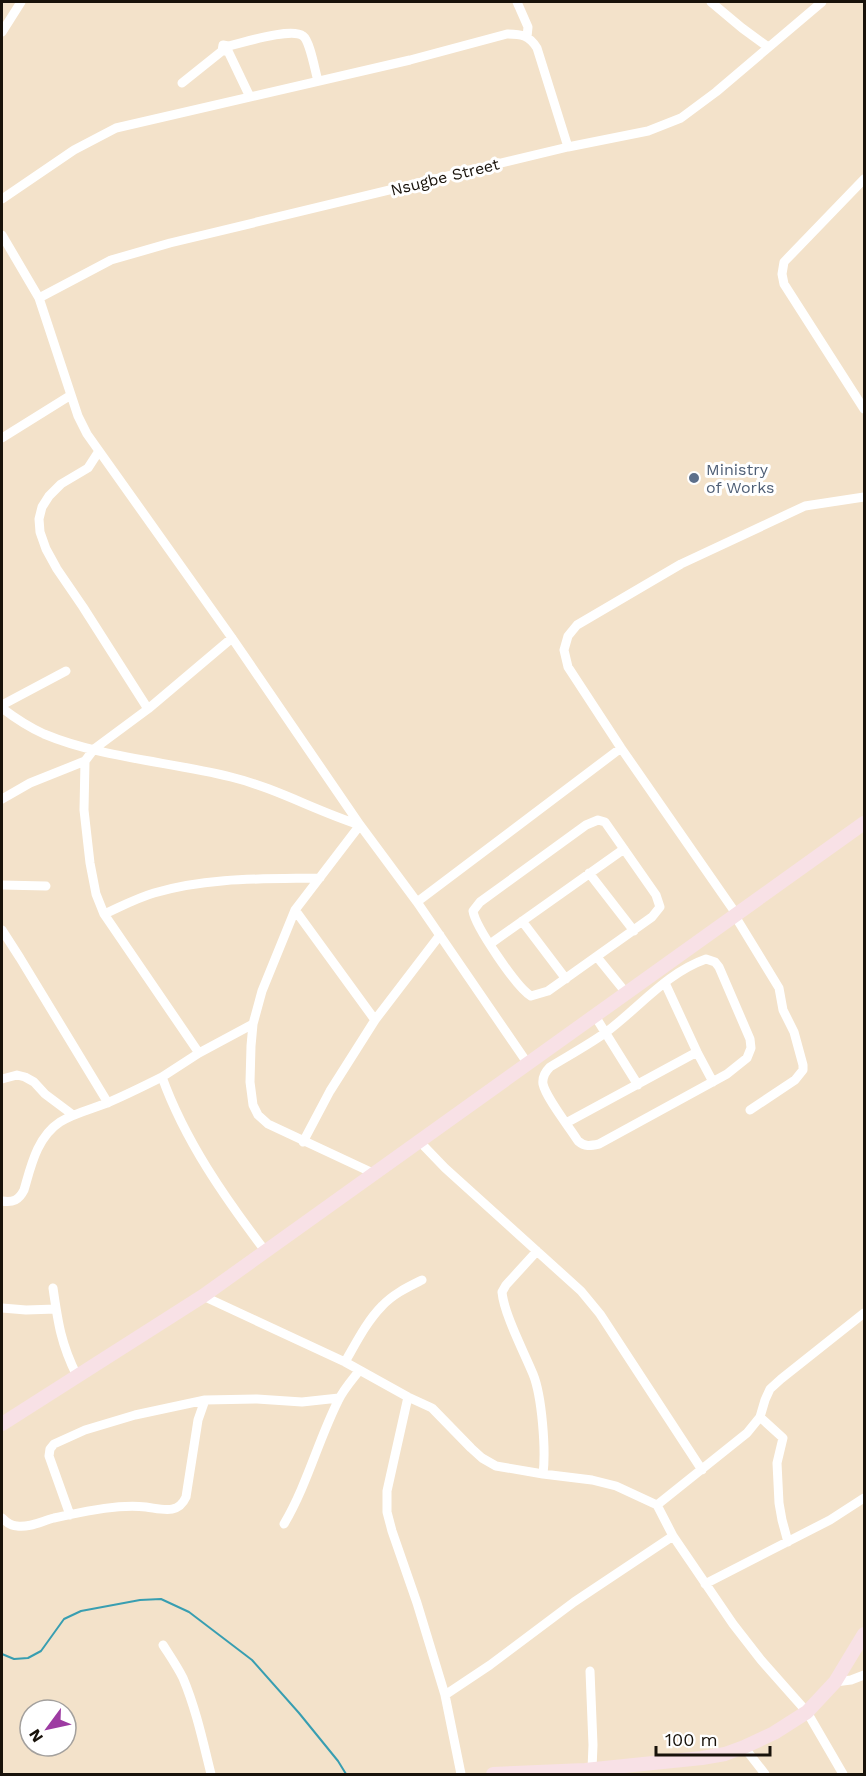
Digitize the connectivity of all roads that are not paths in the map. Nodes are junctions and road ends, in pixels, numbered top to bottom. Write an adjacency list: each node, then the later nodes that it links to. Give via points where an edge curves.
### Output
1 (21, 2): 5 (street)
2 (517, 2): 6 (street, via 528,27)
3 (711, 2): 7 (street)
4 (822, 2): 7 (street, Nsugbe Street)
5 (2, 32)
6 (527, 37): 9 (street, via 507,34); 12 (street, via 537,48)
7 (768, 47): 12 (street, Nsugbe Street, via 681,118 648,131)
8 (226, 49): 9 (street, via 286,33 298,34 307,42); 10 (street); 11 (street)
9 (318, 81): 11 (street)
10 (182, 83)
11 (250, 97): 14 (street, via 116,128 74,150)
12 (568, 147): 16 (street, Nsugbe Street, via 170,243 111,260)
13 (864, 179): 18 (street, via 784,262 782,274 784,284)
14 (2, 199)
15 (2, 235): 16 (street)
16 (39, 298): 17 (street)
17 (71, 395): 19 (street); 20 (street, via 87,434)
18 (864, 410)
19 (2, 438)
20 (99, 451): 22 (street); 25 (street, via 88,468 49,495 39,519 40,532 57,569)
21 (864, 497): 26 (street, via 805,506 681,564 577,624 564,650 568,668)
22 (232, 638): 25 (street); 31 (street)
23 (66, 671): 24 (street)
24 (2, 707): 27 (street, via 43,734)
25 (147, 709): 27 (street)
26 (621, 748): 37 (street); 40 (street)
27 (94, 749): 28 (street); 31 (street, via 233,777)
28 (86, 761): 29 (street, via 30,783); 39 (street, via 84,810 90,863)
29 (2, 799)
30 (864, 823): 40 (street)
31 (360, 825): 34 (street); 37 (street)
32 (624, 849): 33 (street); 43 (street, via 660,907); 45 (street, via 602,820 586,825 475,906 474,918)
33 (590, 873): 41 (street); 43 (street)
34 (320, 878): 38 (street); 39 (street, via 176,887)
35 (2, 885): 36 (street)
36 (46, 885)
37 (417, 902): 44 (street)
38 (296, 910): 51 (street); 52 (street, via 262,991)
39 (104, 915): 55 (street)
40 (736, 916): 49 (street); 62 (street, via 779,988 803,1065 795,1080)
41 (522, 921): 45 (street); 47 (street)
42 (2, 930): 61 (street)
43 (634, 931): 46 (street)
44 (440, 935): 51 (street); 56 (street)
45 (490, 944): 47 (street, via 517,984 531,996)
46 (597, 957): 47 (street); 49 (street)
47 (566, 979)
48 (665, 983): 53 (street); 54 (street); 59 (street, via 691,964 706,959 719,967 751,1047 747,1058)
49 (627, 994): 50 (street)
50 (595, 1016): 53 (street); 56 (street)
51 (375, 1020): 65 (street)
52 (253, 1024): 55 (street); 65 (street, via 253,1105 268,1125)
53 (605, 1032): 60 (street); 64 (street, via 545,1073 546,1091)
54 (697, 1052): 59 (street); 60 (street)
55 (199, 1053): 57 (street)
56 (528, 1064): 66 (street)
57 (162, 1077): 61 (street); 70 (street, via 206,1164 231,1206)
58 (2, 1079): 63 (street, via 25,1077)
59 (713, 1082): 64 (street, via 599,1144 583,1145)
60 (638, 1085): 64 (street)
61 (108, 1102): 63 (street)
62 (750, 1110)
63 (73, 1115): 68 (street, via 59,1122 39,1145 20,1197)
64 (566, 1123)
65 (303, 1142): 67 (street)
66 (420, 1142): 67 (street); 69 (street)
67 (375, 1174): 70 (street)
68 (2, 1201)
69 (537, 1251): 85 (street, via 600,1314); 86 (street, via 502,1292 535,1377 546,1457)
70 (266, 1252): 73 (street)
71 (422, 1280): 77 (street, via 399,1291 381,1306)
72 (53, 1288): 75 (street)
73 (203, 1296): 77 (street); 79 (street)
74 (2, 1308): 75 (street)
75 (56, 1309): 79 (street, via 60,1335)
76 (864, 1313): 83 (street, via 770,1389)
77 (345, 1362): 78 (street)
78 (359, 1371): 80 (street); 81 (street)
79 (77, 1376): 84 (street)
80 (408, 1397): 86 (street, via 432,1408 482,1458 496,1466); 100 (street, via 387,1491 387,1512)
81 (339, 1398): 82 (street, via 302,1402); 91 (street)
82 (205, 1400): 89 (street, via 183,1504 172,1510 138,1506); 89 (street, via 135,1414 54,1444 49,1456)
83 (760, 1417): 85 (street, via 747,1433); 93 (street, via 783,1438 777,1463 779,1503)
84 (2, 1424)
85 (702, 1470): 88 (street)
86 (543, 1474): 88 (street, via 616,1486)
87 (864, 1498): 93 (street)
88 (657, 1505): 92 (street)
89 (70, 1515): 90 (street, via 27,1526 8,1524)
90 (2, 1518)
91 (284, 1524)
92 (673, 1536): 94 (street); 100 (street)
93 (788, 1542): 94 (street)
94 (705, 1584): 101 (street, via 761,1660)
95 (864, 1634): 99 (street)
96 (163, 1645): 104 (street, via 190,1695)
97 (590, 1671): 103 (street, via 593,1745)
98 (864, 1675): 99 (street)
99 (835, 1682): 101 (street)
100 (445, 1695): 105 (street)
101 (807, 1712): 102 (street); 108 (street)
102 (744, 1748): 103 (street, via 702,1758); 107 (street)
103 (588, 1771): 106 (street)
104 (211, 1774)
105 (461, 1774)
106 (493, 1774)
107 (765, 1774)
108 (843, 1774)

